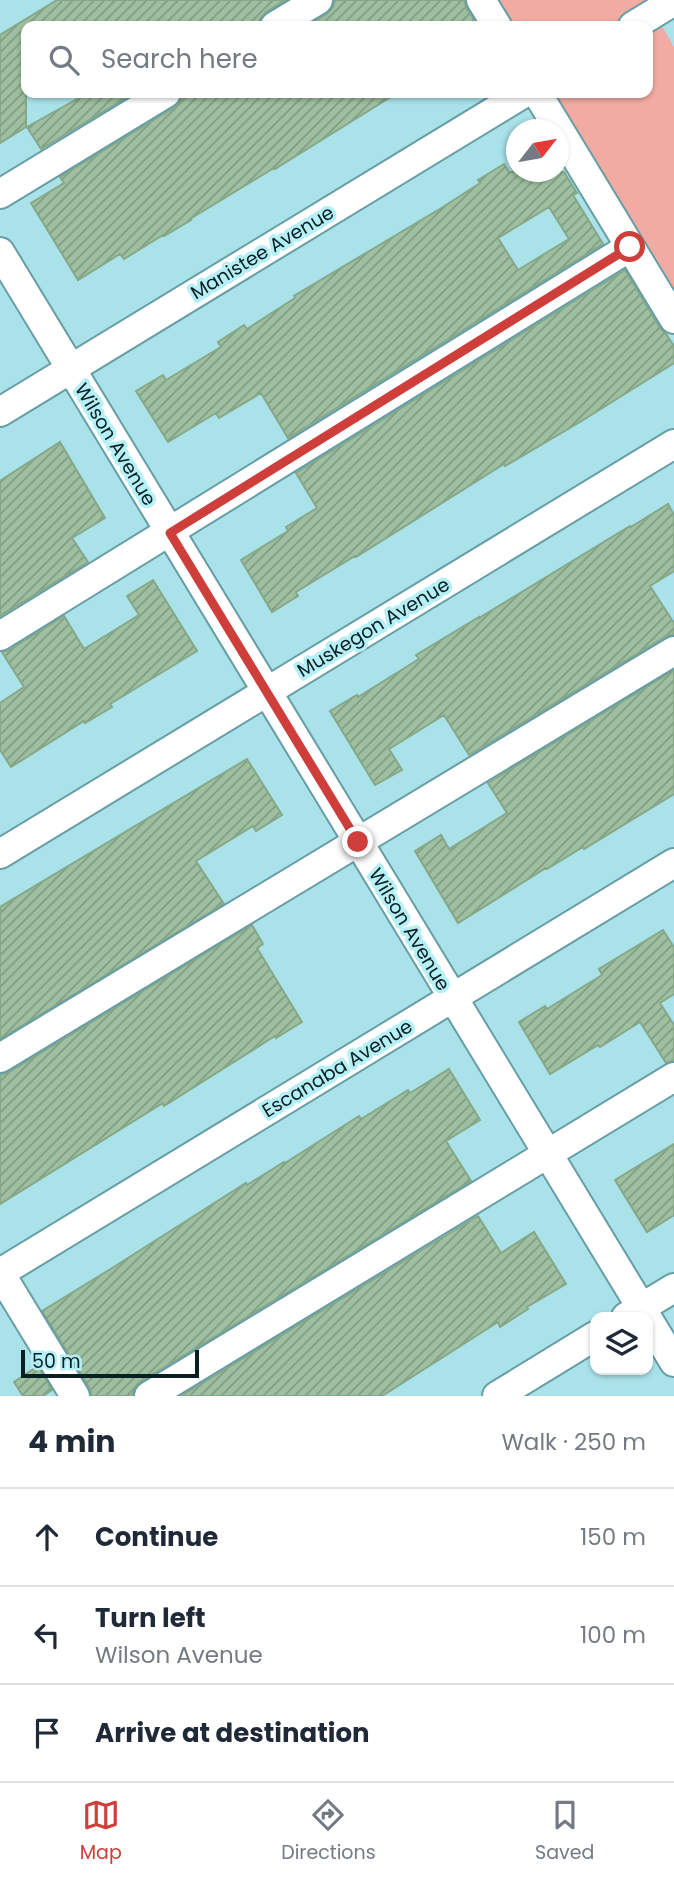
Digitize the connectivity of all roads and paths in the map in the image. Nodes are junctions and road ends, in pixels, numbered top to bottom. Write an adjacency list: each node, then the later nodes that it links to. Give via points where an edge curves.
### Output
1 (318, 0): 4 (street)
2 (481, 0): 5 (street)
3 (674, 1): 6 (street)
4 (283, 21)
5 (494, 21)
6 (641, 21)
7 (158, 98): 10 (street)
8 (516, 98): 14 (street, Manistee Avenue)
9 (540, 98): 11 (street)
10 (0, 194)
11 (630, 247): 13 (street); 17 (street)
12 (0, 252): 14 (street, Wilson Avenue)
13 (674, 319)
14 (71, 369): 15 (street, Manistee Avenue); 17 (street, Wilson Avenue)
15 (0, 412)
16 (674, 444): 20 (street, Muskegon Avenue)
17 (170, 533): 18 (street); 20 (street, Wilson Avenue)
18 (0, 636)
19 (674, 651): 21 (street)
20 (267, 692): 21 (street, Wilson Avenue); 22 (street, Muskegon Avenue)
21 (358, 842): 24 (street, Wilson Avenue); 25 (street)
22 (0, 854)
23 (674, 863): 24 (street, Escanaba Avenue)
24 (452, 998): 27 (street, Wilson Avenue); 28 (street, Escanaba Avenue)
25 (0, 1058)
26 (674, 1077): 27 (street)
27 (548, 1154): 30 (street, Wilson Avenue); 36 (street)
28 (0, 1273): 35 (street)
29 (674, 1288): 31 (street)
30 (638, 1312)
31 (644, 1312)
32 (653, 1333): 34 (street, Wilson Avenue)
33 (590, 1339): 37 (street)
34 (674, 1362)
35 (75, 1396)
36 (149, 1396)
37 (497, 1396)

